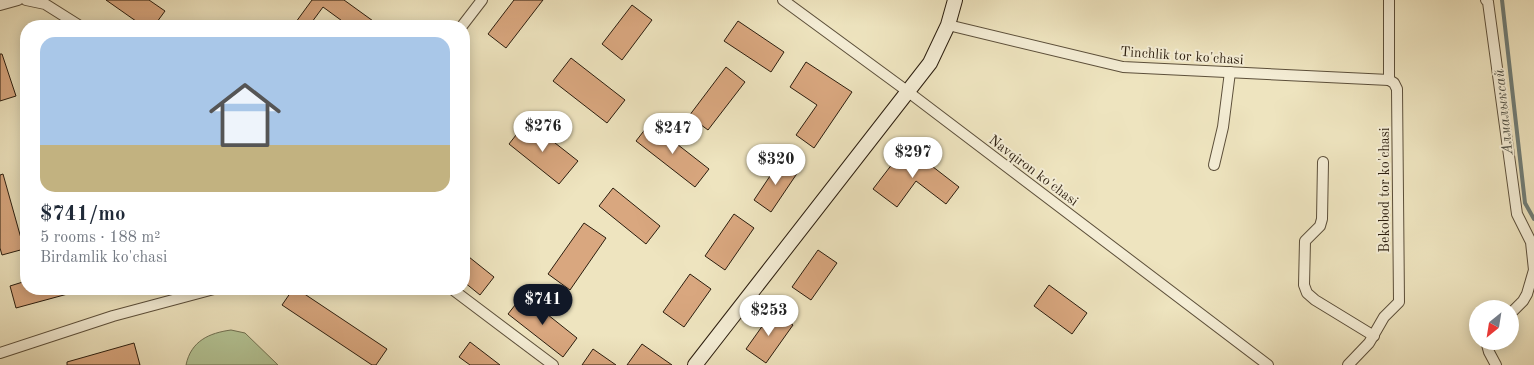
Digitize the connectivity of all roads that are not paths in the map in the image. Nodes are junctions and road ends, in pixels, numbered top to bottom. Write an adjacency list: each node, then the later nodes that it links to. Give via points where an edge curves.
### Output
1 (18, 0): 8 (street)
2 (26, 0): 9 (street, via 46,4)
3 (482, 0): 10 (street)
4 (782, 0): 14 (street, Navqiron ko'chasi)
5 (955, 0): 11 (main road)
6 (1389, 0): 13 (street, Bekobod tor ko'chasi)
7 (1486, 0): 19 (street, via 1517,214 1531,242 1534,270 1527,294)
8 (0, 5)
9 (71, 20)
10 (467, 20)
11 (948, 25): 12 (street, Tinchlik tor ko'chasi, via 1123,67); 14 (main road, via 930,63)
12 (1230, 72): 13 (street, Tinchlik tor ko'chasi); 16 (street)
13 (1390, 80): 20 (street, Bekobod tor ko'chasi, via 1397,89 1399,302 1384,317)
14 (907, 91): 24 (main road); 25 (street, Navqiron ko'chasi)
15 (1323, 162): 20 (street, via 1322,218 1320,226 1305,240 1304,285 1315,300)
16 (1214, 166)
17 (192, 295): 22 (street, via 113,316)
18 (460, 295): 23 (street)
19 (1519, 306)
20 (1374, 336): 26 (street, Bekobod tor ko'chasi)
21 (1488, 350): 27 (street)
22 (0, 353)
23 (553, 365)
24 (695, 365)
25 (1268, 365)
26 (1348, 365)
27 (1496, 365)

